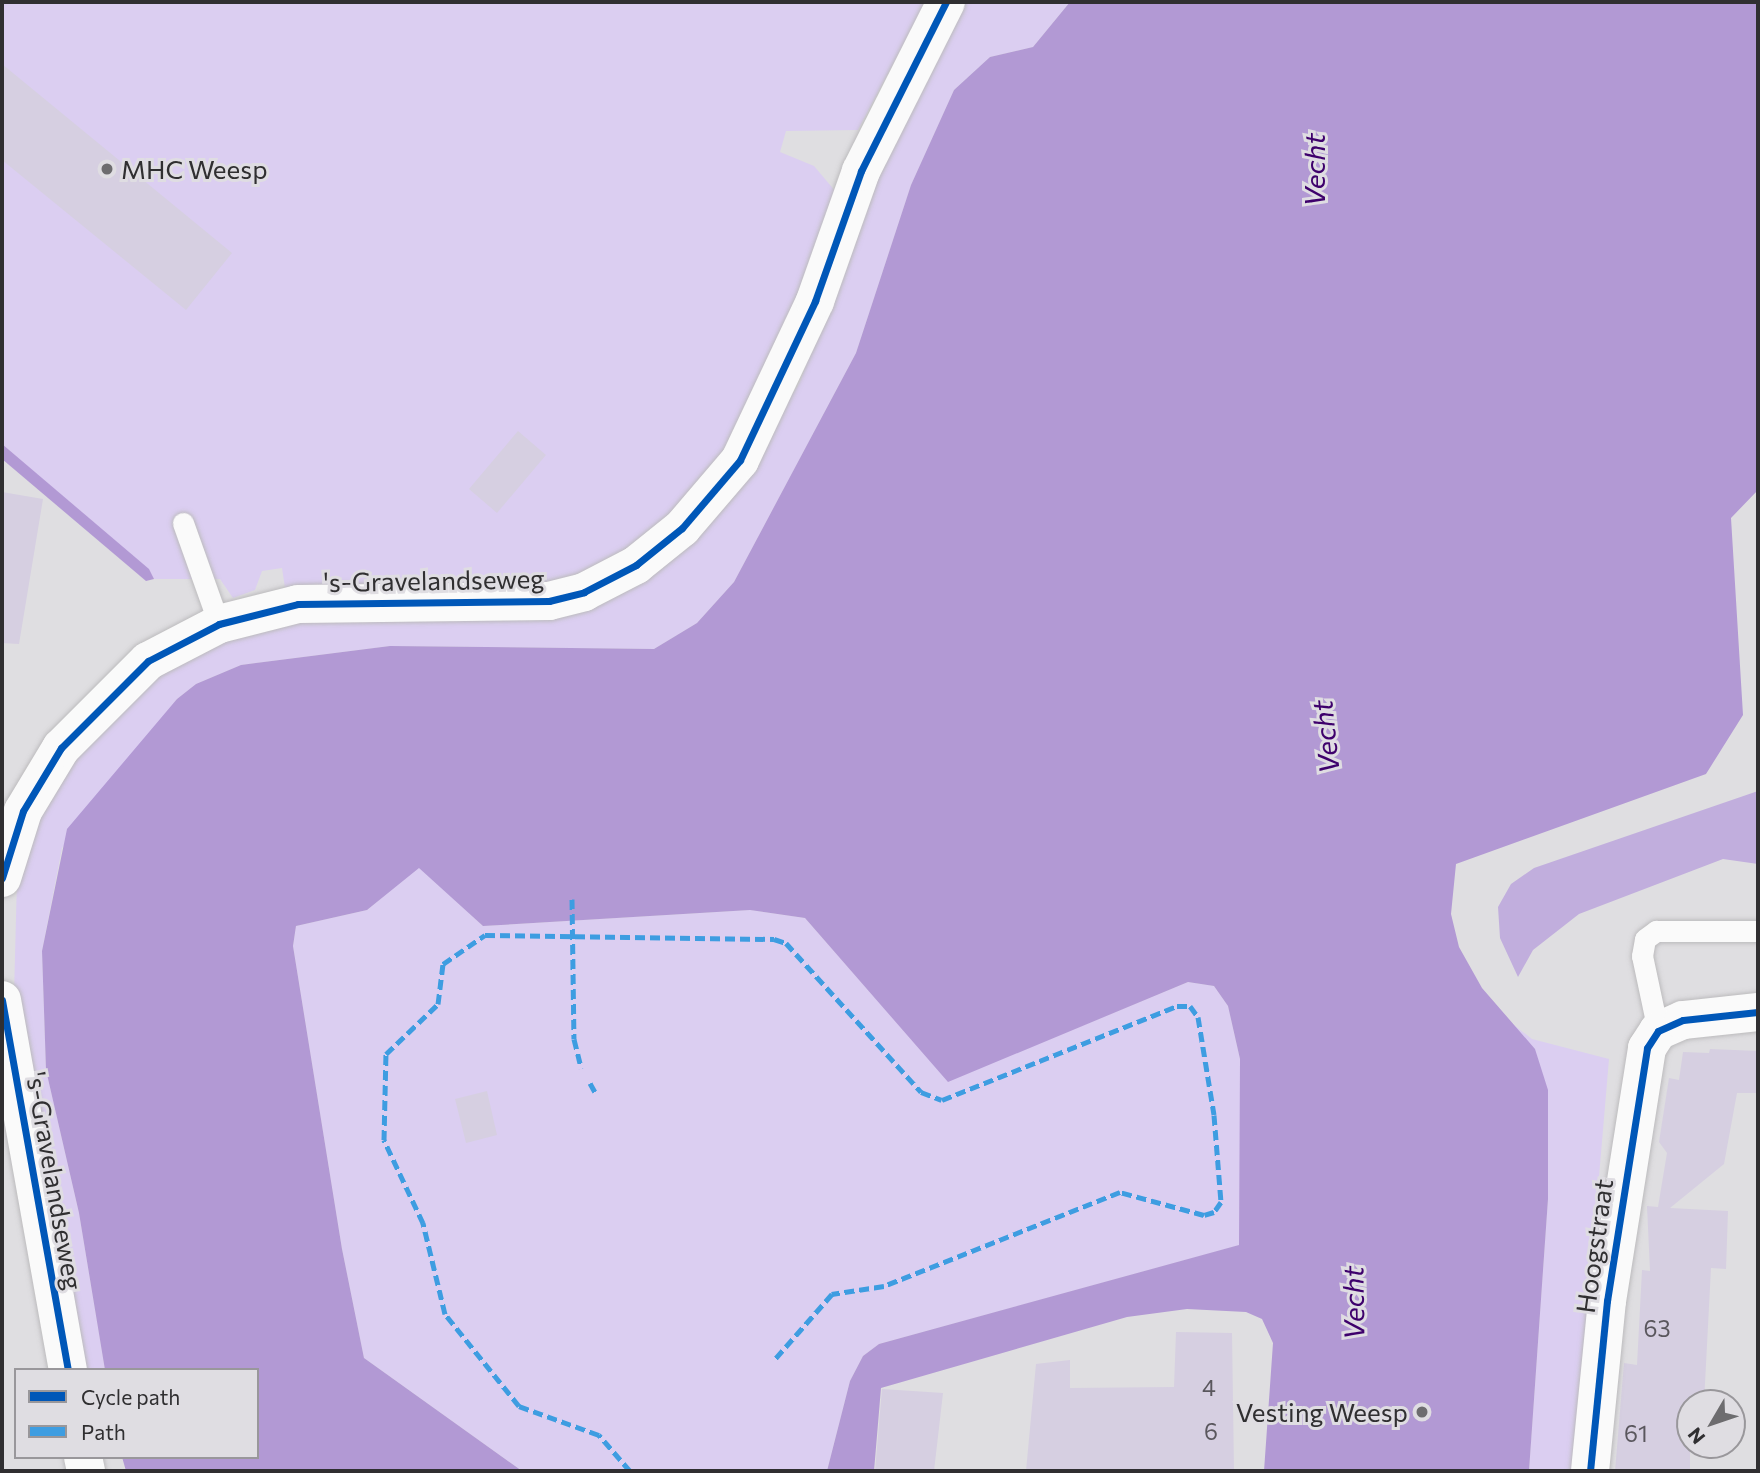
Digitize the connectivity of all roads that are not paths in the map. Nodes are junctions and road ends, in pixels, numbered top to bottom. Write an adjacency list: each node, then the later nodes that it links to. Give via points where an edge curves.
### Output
1 (946, 2): 3 (street, 's-Gravelandseweg, via 861,171 815,301 740,460 682,528 636,565 584,592 549,601 298,604)
2 (183, 523): 3 (lane)
3 (219, 624): 4 (street, 's-Gravelandseweg, via 148,661 61,747 23,811)
4 (2, 878)
5 (1758, 932): 8 (lane, via 1656,931 1645,939 1642,956)
6 (2, 1000): 9 (street, 's-Gravelandseweg)
7 (1758, 1012): 8 (street, via 1714,1014)
8 (1658, 1031): 10 (street, Hoogstraat, via 1640,1071 1607,1301)
9 (68, 1368)
10 (1590, 1471)

